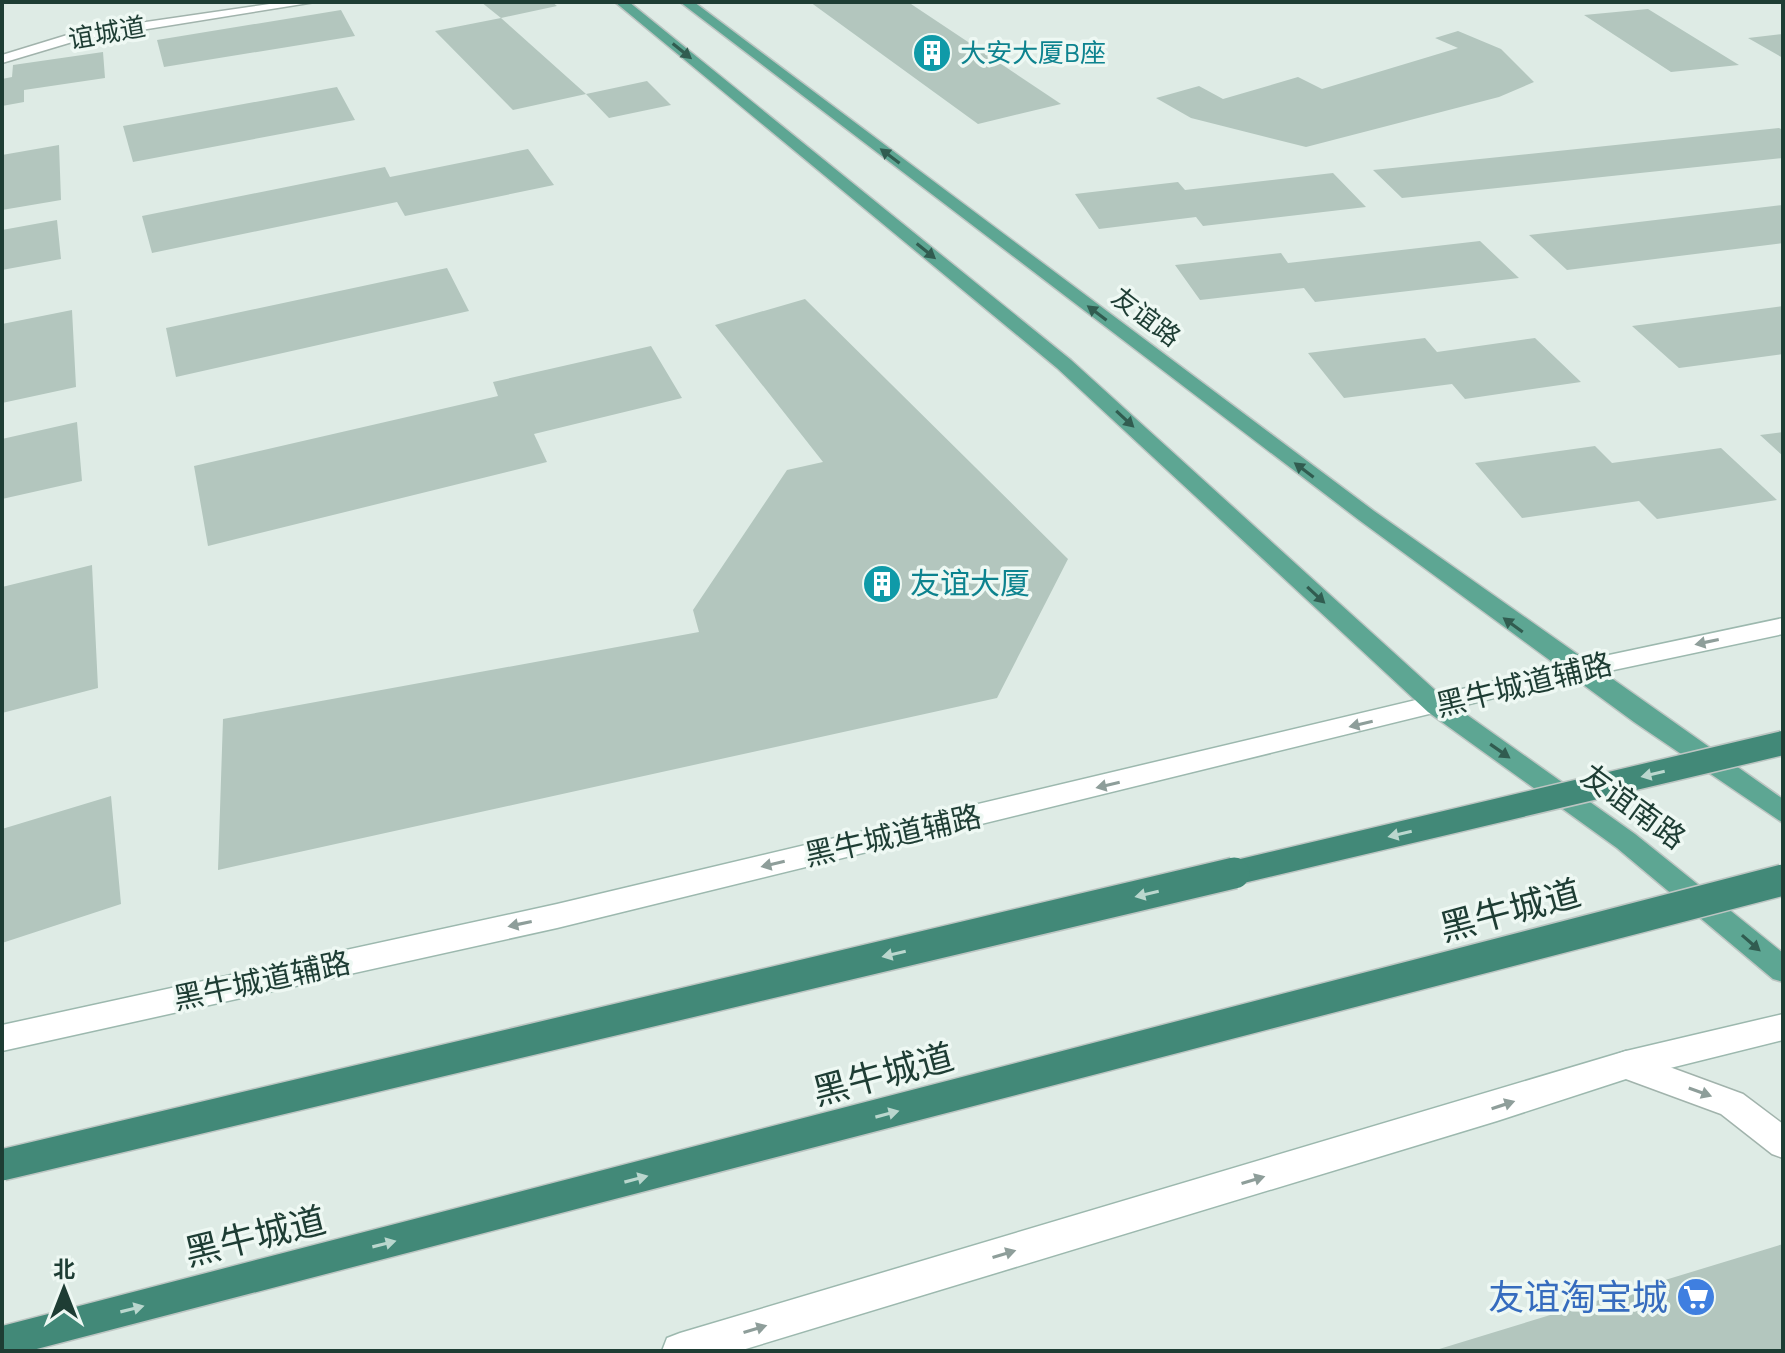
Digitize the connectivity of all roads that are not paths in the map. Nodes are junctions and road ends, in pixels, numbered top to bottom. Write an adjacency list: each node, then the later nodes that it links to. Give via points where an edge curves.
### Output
1 (309, 2): 4 (main road, 谊城道, via 77,36)
2 (621, 2): 7 (main road, one-way to 7, via 1064,364)
3 (686, 2): 6 (main road, 友谊路, one-way to 3)
4 (2, 59)
5 (1783, 626): 6 (main road, 黑牛城道辅路, one-way to 6)
6 (1576, 670): 7 (main road, 黑牛城道辅路); 9 (main road)
7 (1437, 706): 11 (main road, 友谊南路, one-way to 11, via 1626,841); 13 (main road, 黑牛城道辅路, one-way to 13, via 557,916)
8 (1783, 743): 16 (highway, one-way to 16, bridge)
9 (1783, 813)
10 (1783, 880): 17 (highway, 黑牛城道, one-way to 10, bridge)
11 (1783, 970)
12 (1783, 1027): 14 (main road)
13 (2, 1038)
14 (1626, 1065): 15 (main road, one-way to 15, via 1732,1104); 18 (main road, one-way to 14)
15 (1783, 1143)
16 (2, 1165)
17 (2, 1342)
18 (680, 1351)

